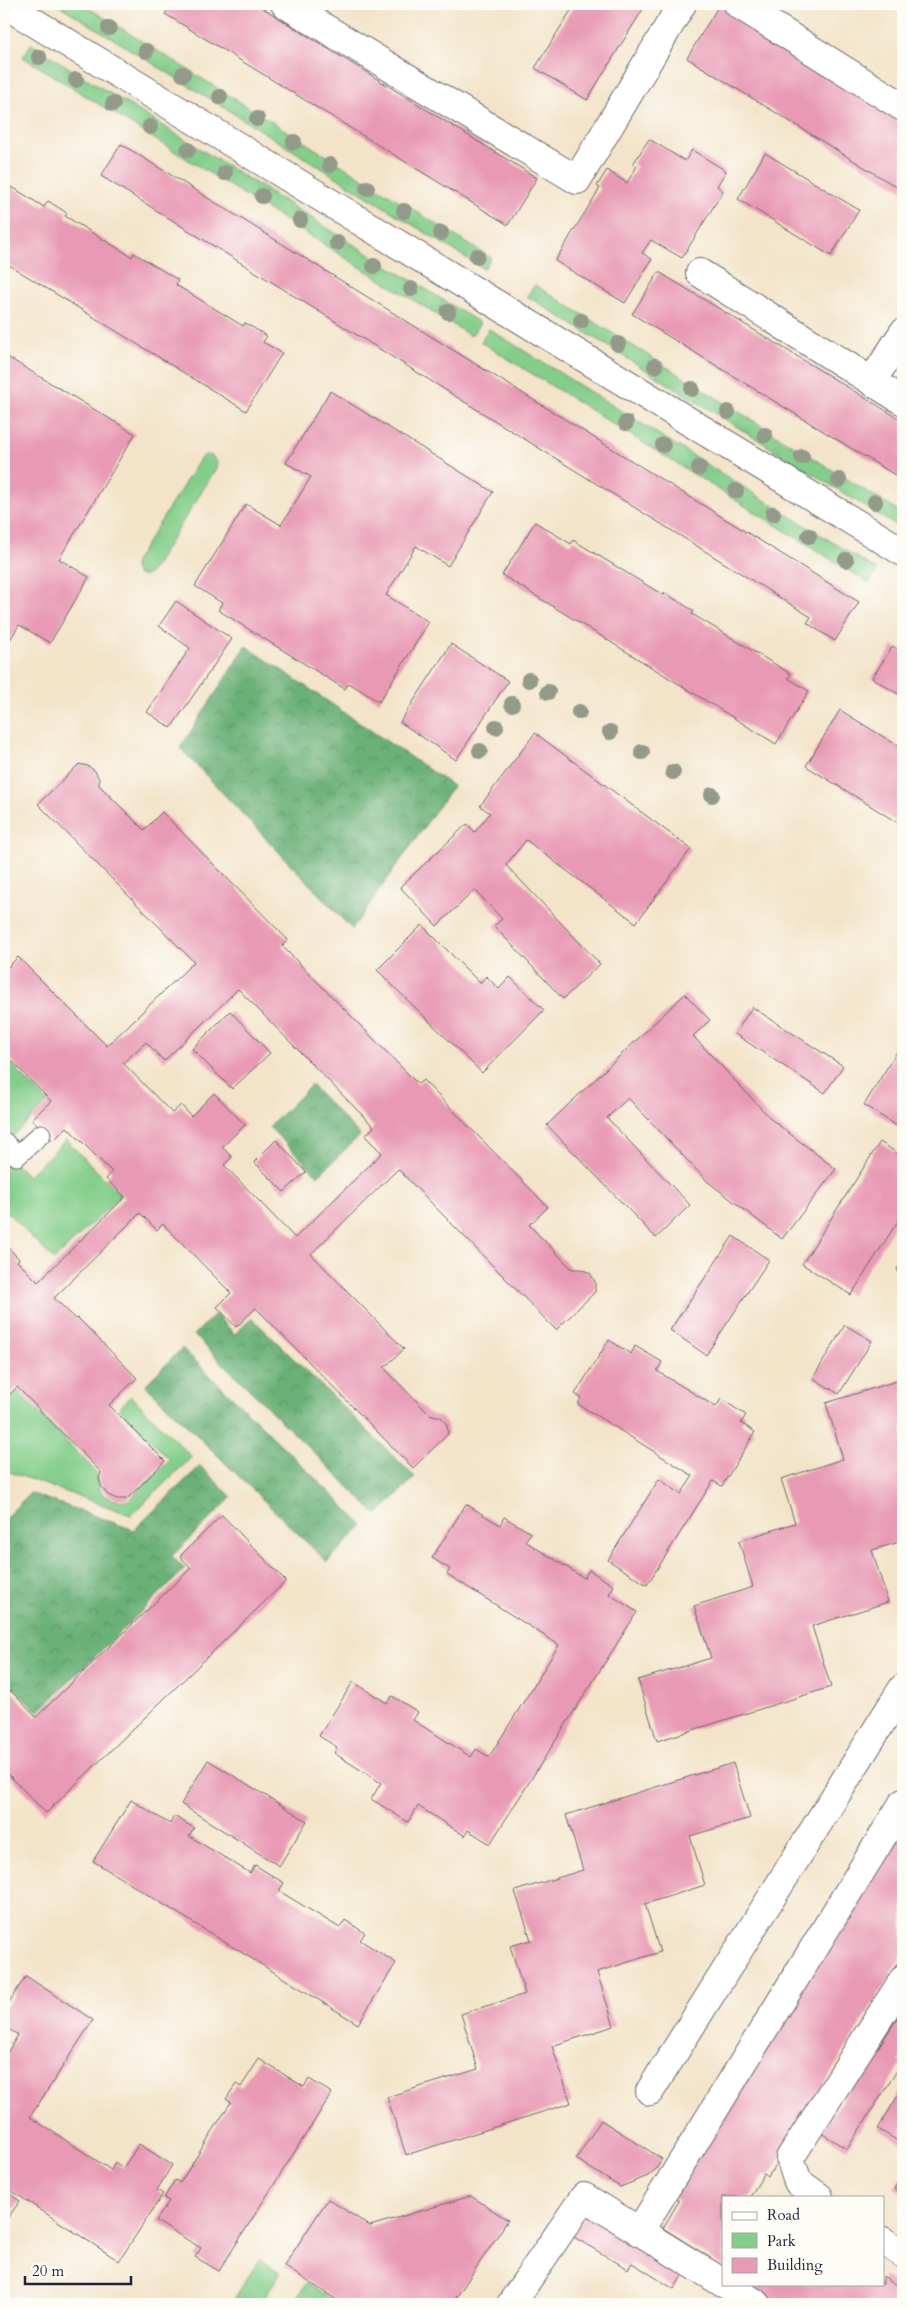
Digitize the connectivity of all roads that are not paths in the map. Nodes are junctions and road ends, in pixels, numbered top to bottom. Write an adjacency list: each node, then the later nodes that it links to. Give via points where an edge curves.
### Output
1 (4, 4): 10 (street)
2 (285, 4): 3 (street, via 576,180)
3 (682, 4)
4 (738, 4): 5 (street)
5 (903, 107)
6 (700, 273): 8 (street)
7 (903, 333): 8 (street)
8 (872, 381): 9 (street)
9 (903, 401)
10 (903, 552)
11 (40, 1134): 12 (lane, via 18,1156)
12 (4, 1142)
13 (903, 1688): 16 (street)
14 (903, 1803): 18 (street)
15 (903, 1980): 17 (street, via 790,2158 798,2182)
16 (650, 2091)
17 (818, 2196)
18 (639, 2232): 21 (street); 23 (street, via 584,2197)
19 (884, 2242): 20 (street)
20 (903, 2254)
21 (722, 2283)
22 (727, 2286): 24 (street)
23 (511, 2304)
24 (757, 2304)

